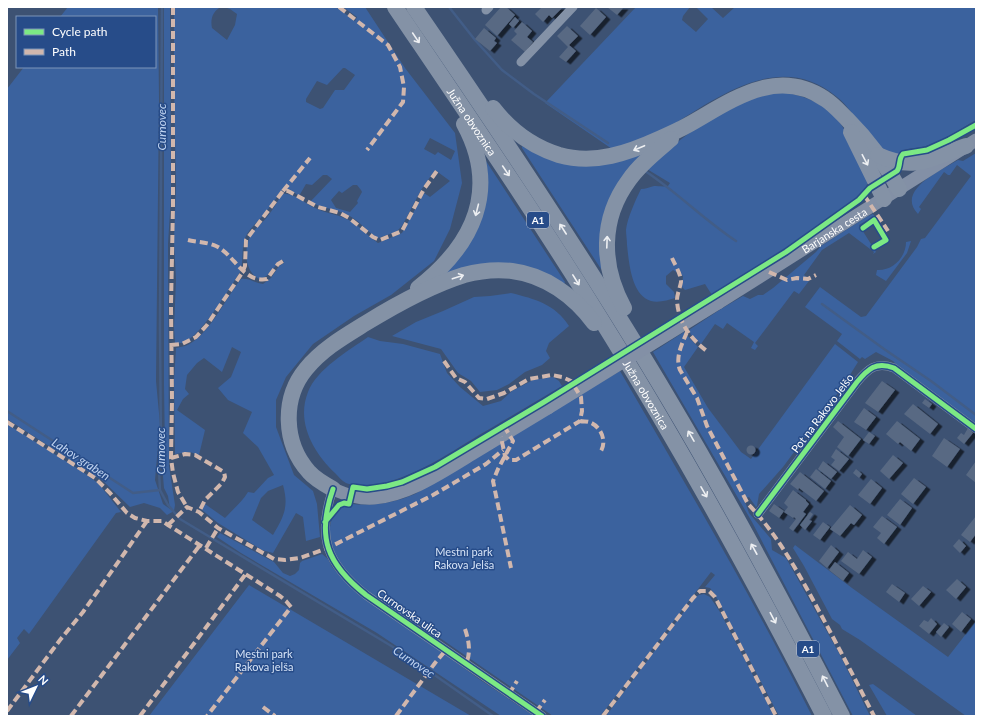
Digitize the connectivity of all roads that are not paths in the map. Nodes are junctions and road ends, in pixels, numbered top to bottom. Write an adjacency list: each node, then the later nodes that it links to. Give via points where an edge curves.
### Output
1 (394, 7): 6 (highway, Južna obvoznica / A1, one-way to 6)
2 (414, 7): 4 (highway, Južna obvoznica / A1)
3 (574, 7): 5 (street)
4 (451, 61): 8 (highway, one-way to 4, via 615,156 590,159 561,155 536,146 514,130 497,114 474,82); 14 (highway, Južna obvoznica / A1, one-way to 4, via 548,204)
5 (521, 62)
6 (437, 69): 13 (highway, one-way to 13, via 474,146 480,180 478,204 472,225 458,249 438,271); 15 (highway, Južna obvoznica / A1, one-way to 15, via 544,229)
7 (841, 113): 8 (highway, via 824,98 808,90 775,86 741,95); 10 (highway); 12 (highway, one-way to 12)
8 (688, 126): 14 (highway, one-way to 8, via 636,331 617,296 608,268 609,221 616,202 629,180 649,158)
9 (971, 143): 10 (highway, via 917,163 900,163); 11 (main road, Barjanska cesta)
10 (878, 155): 11 (highway)
11 (899, 189): 12 (main road, Barjanska cesta)
12 (884, 199): 17 (main road, Barjanska cesta, bridge, via 453,466 388,496 350,496)
13 (397, 304): 15 (highway, one-way to 15, via 450,280 470,274 501,270 524,273 549,283 571,298 588,315 611,349); 17 (highway, via 327,348 301,375 294,389 288,417 295,450 308,471)
14 (644, 357): 21 (highway, Južna obvoznica / A1, one-way to 14, via 743,528)
15 (635, 374): 20 (highway, Južna obvoznica / A1, one-way to 20, via 728,535)
16 (976, 429): 18 (street, Pot na Rakovo Jelšo, via 894,368 887,365 875,366 857,382)
17 (333, 489): 19 (street, Curnovska ulica, via 325,515 326,540 335,563 347,579 366,595)
18 (758, 514)
19 (542, 716)
20 (824, 716)
21 (842, 716)

